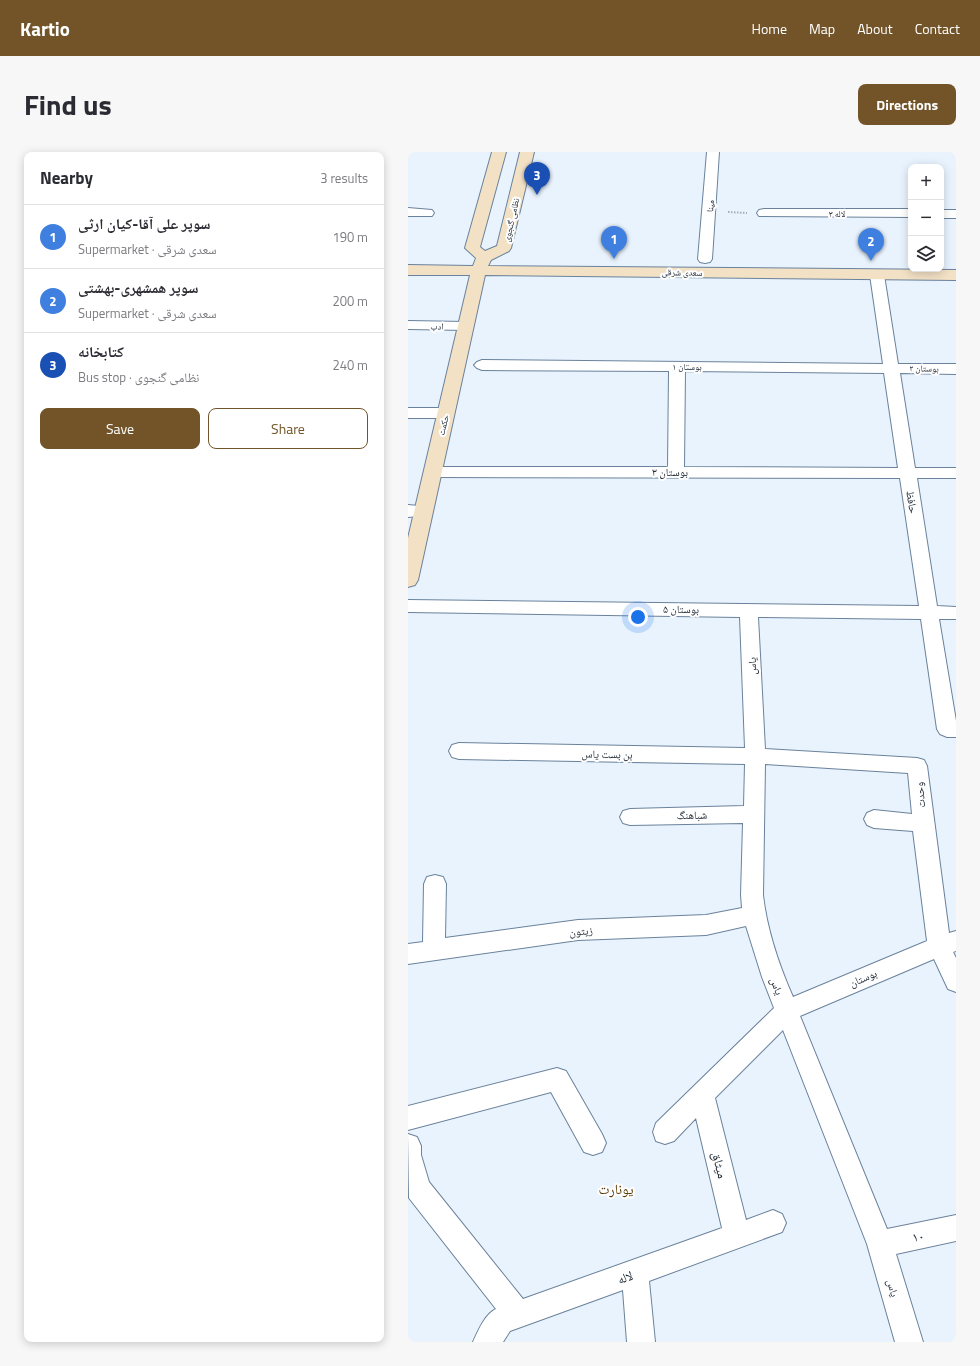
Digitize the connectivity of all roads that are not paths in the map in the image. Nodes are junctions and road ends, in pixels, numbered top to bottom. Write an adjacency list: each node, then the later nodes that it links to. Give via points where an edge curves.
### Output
1 (499, 152): 13 (main road, via 472,248)
2 (527, 152): 13 (main road, نظامی گنجوی, via 504,248)
3 (713, 152): 11 (street, مینا)
4 (408, 212): 5 (street)
5 (427, 213)
6 (764, 213): 7 (street, لاله ۳)
7 (908, 213)
8 (944, 214): 9 (street)
9 (956, 214)
10 (408, 257): 13 (main road, سعدی شرقی)
11 (705, 259): 12 (main road, سعدی شرقی); 13 (main road, سعدی شرقی)
12 (908, 263)
13 (481, 264): 16 (main road, سعدی شرقی); 17 (main road, سعدی شرقی); 20 (main road, حکمت)
14 (944, 264): 15 (main road)
15 (956, 264)
16 (408, 270)
17 (877, 275): 18 (main road, سعدی شرقی); 23 (street, حافظ)
18 (956, 275)
19 (408, 325): 20 (street, ادب)
20 (466, 326): 26 (main road, حکمت)
21 (482, 365): 22 (street, بوستان ۱)
22 (677, 366): 23 (street, بوستان ۱); 28 (street)
23 (891, 368): 24 (street, بوستان ۲); 29 (street, حافظ)
24 (956, 369)
25 (408, 413): 26 (street)
26 (446, 413): 27 (main road, حکمت)
27 (432, 472): 28 (street, بوستان ۳); 31 (main road, حکمت)
28 (676, 472): 29 (street, بوستان ۳)
29 (907, 472): 30 (street, بوستان ۳); 35 (street, حافظ)
30 (956, 473)
31 (416, 511): 32 (main road, حکمت)
32 (408, 580)
33 (408, 606): 34 (street, بوستان ۵)
34 (749, 610): 35 (street, بوستان ۵); 39 (street, یاس)
35 (929, 613): 36 (street, بوستان ۵); 37 (street, حافظ)
36 (956, 613)
37 (951, 729)
38 (459, 751): 39 (street, بن بست یاس)
39 (755, 756): 40 (street, یاس); 43 (street, وحدت, via 917,766)
40 (754, 814): 41 (street, شباهنگ); 45 (street, یاس)
41 (630, 817)
42 (874, 819): 43 (street)
43 (923, 823): 46 (street, وحدت)
44 (435, 884): 47 (street)
45 (754, 915): 47 (street, زیتون, via 706,925 578,930); 50 (street, یاس)
46 (948, 943): 49 (street, وحدت); 50 (street, بوستان)
47 (434, 950): 48 (street, زیتون)
48 (408, 954)
49 (956, 982)
50 (786, 1011): 51 (street); 60 (street, یاس)
51 (702, 1094): 53 (street); 59 (street, میثاق)
52 (408, 1118): 54 (street, via 557,1079)
53 (664, 1132)
54 (593, 1142)
55 (408, 1146): 56 (street)
56 (413, 1196): 62 (street, via 452,1228)
57 (773, 1223): 59 (street, لاله)
58 (956, 1228): 60 (street, ۱۰)
59 (737, 1236): 61 (street, لاله)
60 (880, 1244): 65 (street, یاس)
61 (635, 1273): 62 (street, لاله); 64 (street)
62 (518, 1315): 63 (street, لاله, via 501,1321)
63 (487, 1342)
64 (641, 1342)
65 (909, 1342)

